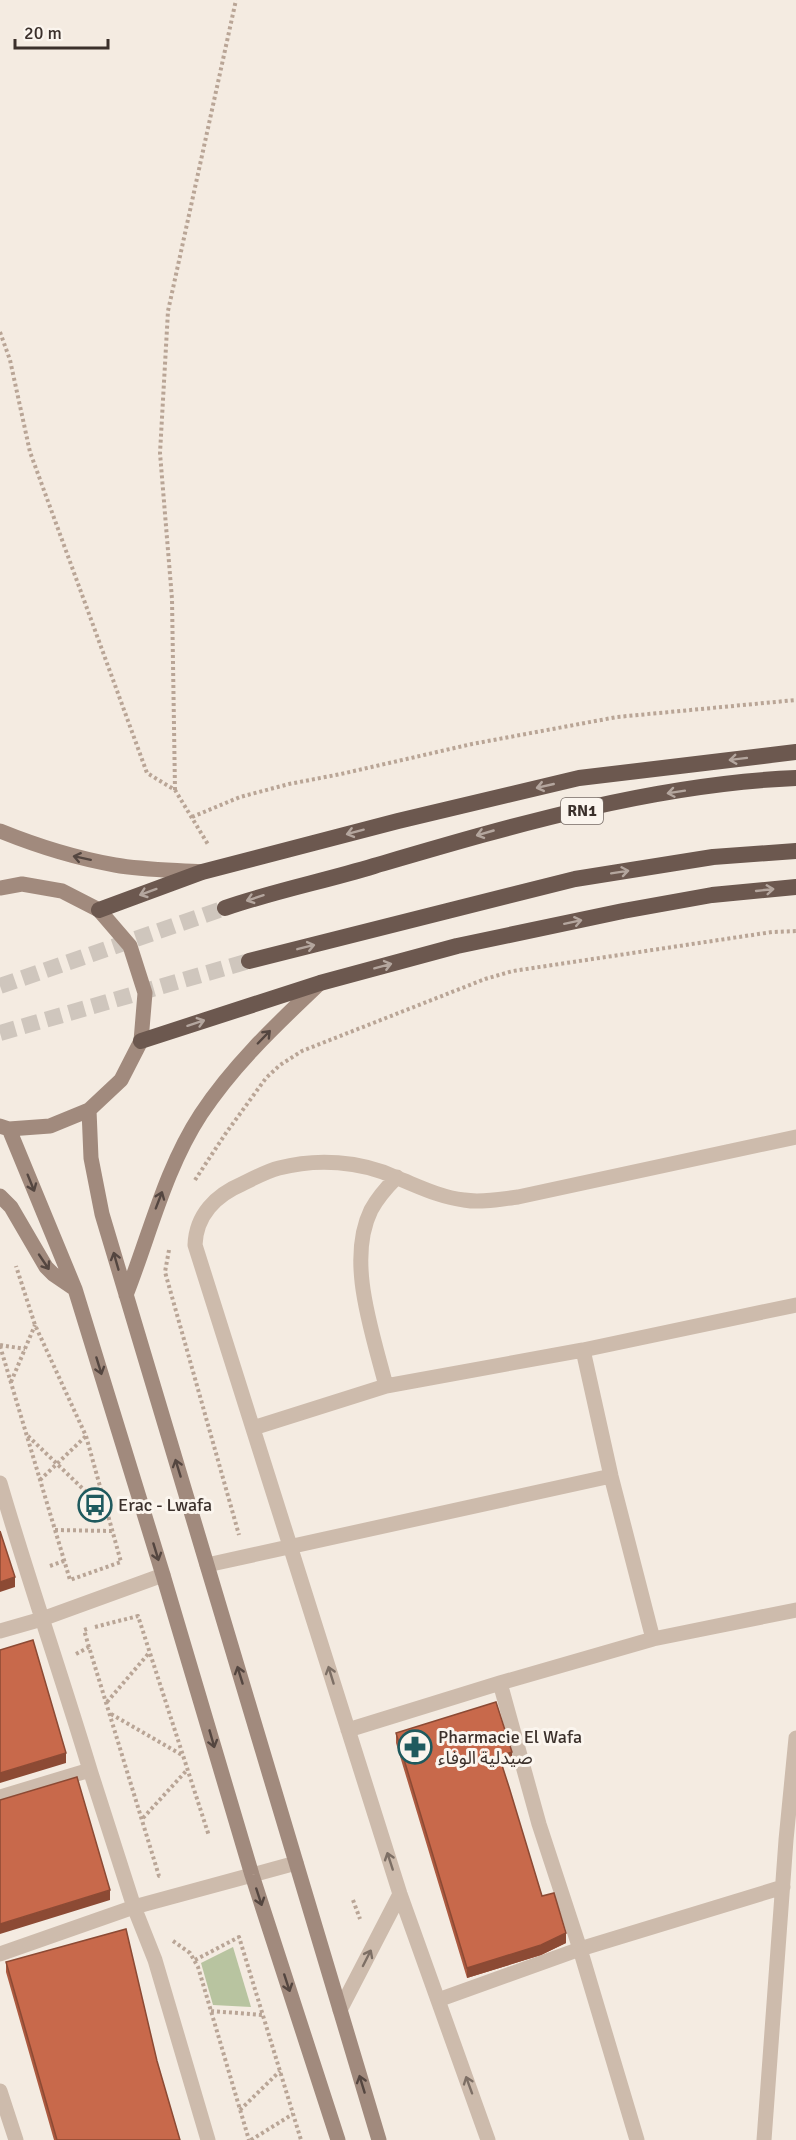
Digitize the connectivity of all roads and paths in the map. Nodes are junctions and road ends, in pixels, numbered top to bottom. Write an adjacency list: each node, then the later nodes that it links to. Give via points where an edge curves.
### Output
1 (236, 0): 6 (path, via 168,311 160,453 172,599)
2 (0, 332): 6 (path, via 30,452 147,773)
3 (796, 700): 7 (path, via 617,717 472,744 289,784 240,797)
4 (796, 752): 10 (highway, one-way to 10, via 579,778)
5 (796, 778): 14 (highway, RN1, one-way to 14, via 748,780 644,797 506,828)
6 (175, 790): 7 (path)
7 (192, 817): 10 (path)
8 (0, 831): 11 (main road, one-way to 8, via 116,865 32,844)
9 (796, 850): 17 (highway, one-way to 9, via 575,879 713,856)
10 (222, 867): 11 (highway)
11 (202, 872): 15 (highway, one-way to 15)
12 (796, 887): 18 (highway, one-way to 12, via 457,946 623,911 712,895)
13 (0, 888): 15 (main road, via 22,884 62,891)
14 (225, 908)
15 (99, 910): 19 (main road, via 130,946 145,993)
16 (796, 931): 24 (path, via 513,971 302,1051 266,1078)
17 (249, 961)
18 (320, 983): 19 (highway, one-way to 18); 29 (main road, one-way to 18, via 166,1182 200,1115 232,1072)
19 (141, 1041): 20 (main road, via 121,1080)
20 (89, 1110): 21 (main road, via 50,1126); 29 (main road, one-way to 20, via 94,1180)
21 (5, 1128): 28 (main road, one-way to 28)
22 (796, 1137): 23 (street, via 489,1200 442,1196)
23 (397, 1177): 36 (street, via 371,1210 361,1240 367,1307); 37 (street, via 343,1164 301,1163 277,1168 225,1191 200,1221 195,1245)
24 (190, 1189)
25 (0, 1196): 28 (main road, one-way to 28, via 11,1207 46,1267)
26 (171, 1240): 48 (path, via 165,1272)
27 (14, 1258): 31 (path)
28 (75, 1289): 50 (main road, one-way to 50)
29 (126, 1295): 49 (main road, one-way to 29)
30 (796, 1305): 34 (street)
31 (35, 1325): 33 (path); 39 (path)
32 (0, 1345): 33 (path); 35 (path)
33 (25, 1349): 35 (path)
34 (583, 1350): 36 (street); 41 (street)
35 (11, 1382): 38 (path)
36 (386, 1386): 37 (street)
37 (253, 1428): 47 (street)
38 (26, 1434): 40 (path); 42 (path)
39 (86, 1436): 40 (path); 44 (path)
40 (57, 1463): 42 (path); 44 (path)
41 (611, 1476): 47 (street); 54 (street)
42 (40, 1480): 45 (path)
43 (0, 1482): 52 (street)
44 (107, 1512): 46 (path)
45 (55, 1530): 46 (path); 46 (path, via 70,1580 121,1562)
46 (112, 1531)
47 (291, 1545): 48 (street); 59 (street, one-way to 47)
48 (245, 1556): 49 (street)
49 (207, 1565): 68 (main road, one-way to 49)
50 (164, 1575): 52 (street); 70 (main road, one-way to 70)
51 (796, 1610): 54 (street)
52 (42, 1619): 53 (street); 62 (street)
53 (0, 1631)
54 (652, 1639): 56 (street)
55 (150, 1652): 57 (path); 57 (path, via 138,1616 84,1630); 61 (path)
56 (500, 1683): 59 (street); 75 (street, via 539,1824)
57 (107, 1702): 58 (path)
58 (110, 1713): 61 (path); 65 (path)
59 (348, 1730): 72 (street, one-way to 59)
60 (796, 1738): 67 (street)
61 (183, 1756): 63 (path)
62 (90, 1770): 64 (street); 73 (street)
63 (187, 1770): 65 (path); 66 (path)
64 (0, 1797)
65 (142, 1819): 69 (path, via 159,1876)
66 (209, 1836)
67 (791, 1840): 71 (street)
68 (296, 1863): 70 (street); 79 (main road)
69 (170, 1874)
70 (252, 1875): 73 (street); 90 (main road, one-way to 90)
71 (783, 1887): 75 (street); 94 (street)
72 (400, 1894): 78 (street); 79 (street, one-way to 72)
73 (134, 1907): 76 (street); 87 (street, via 155,1960)
74 (168, 1937): 77 (path)
75 (580, 1949): 78 (street); 93 (street)
76 (0, 1954)
77 (195, 1960): 80 (path); 81 (path, via 239,1937)
78 (438, 2000): 92 (street, one-way to 78)
79 (340, 2010): 91 (main road, one-way to 79)
80 (211, 2011): 81 (path); 84 (path)
81 (263, 2015): 82 (path)
82 (280, 2071): 84 (path); 85 (path)
83 (0, 2091): 86 (street)
84 (240, 2110): 88 (path)
85 (293, 2114): 88 (path); 89 (path)
86 (16, 2140)
87 (208, 2140)
88 (250, 2140)
89 (301, 2140)
90 (338, 2140)
91 (379, 2140)
92 (488, 2140)
93 (637, 2140)
94 (764, 2140)

